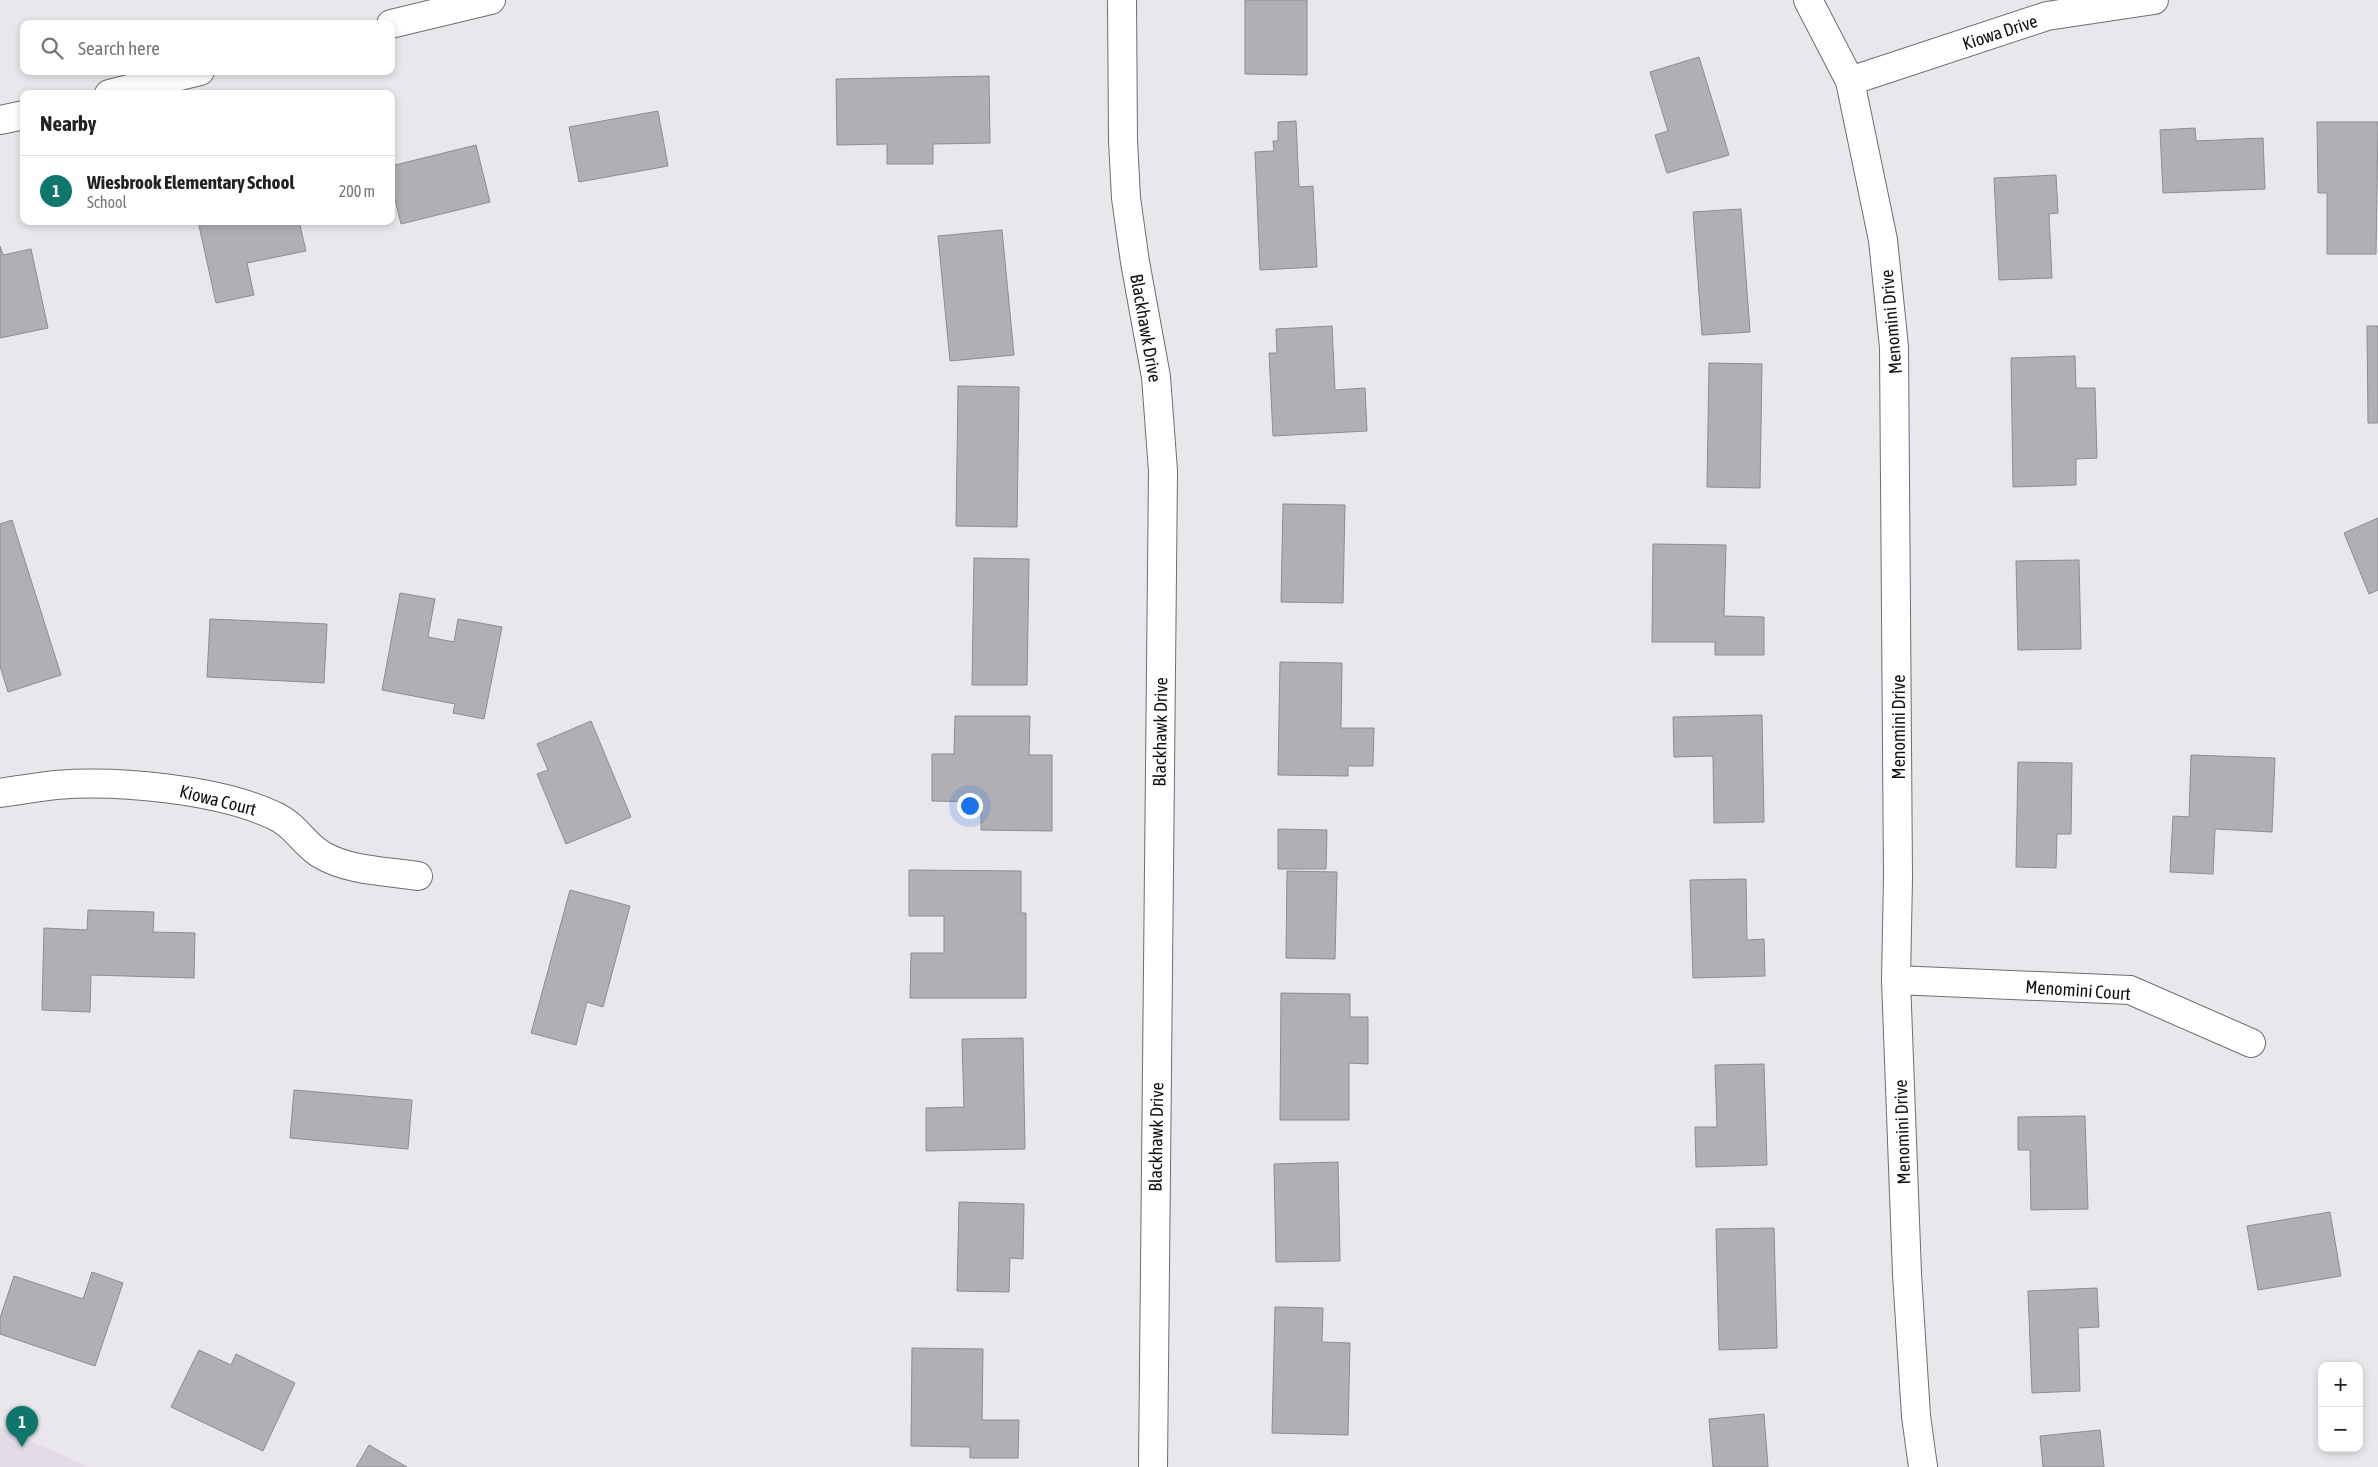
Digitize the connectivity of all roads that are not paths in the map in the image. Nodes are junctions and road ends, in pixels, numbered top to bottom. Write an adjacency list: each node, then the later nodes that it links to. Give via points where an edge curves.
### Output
1 (491, 0): 5 (street)
2 (1122, 0): 15 (street, Blackhawk Drive, via 1126,198 1156,377 1163,471)
3 (1808, 0): 7 (street, Menomini Drive)
4 (2154, 0): 7 (street, Kiowa Drive, via 2047,16)
5 (406, 14)
6 (184, 75): 8 (street)
7 (1850, 81): 13 (street, Menomini Drive, via 1883,240 1894,347)
8 (125, 90)
9 (20, 116): 10 (street)
10 (0, 120)
11 (0, 793): 12 (street, Kiowa Court, via 90,784 173,789 271,814 289,823 320,854 338,864)
12 (418, 876)
13 (1896, 980): 14 (street, Menomini Court, via 2130,990); 16 (street, Menomini Drive, via 1907,1274 1916,1416)
14 (2251, 1043)
15 (1153, 1467)
16 (1923, 1467)

